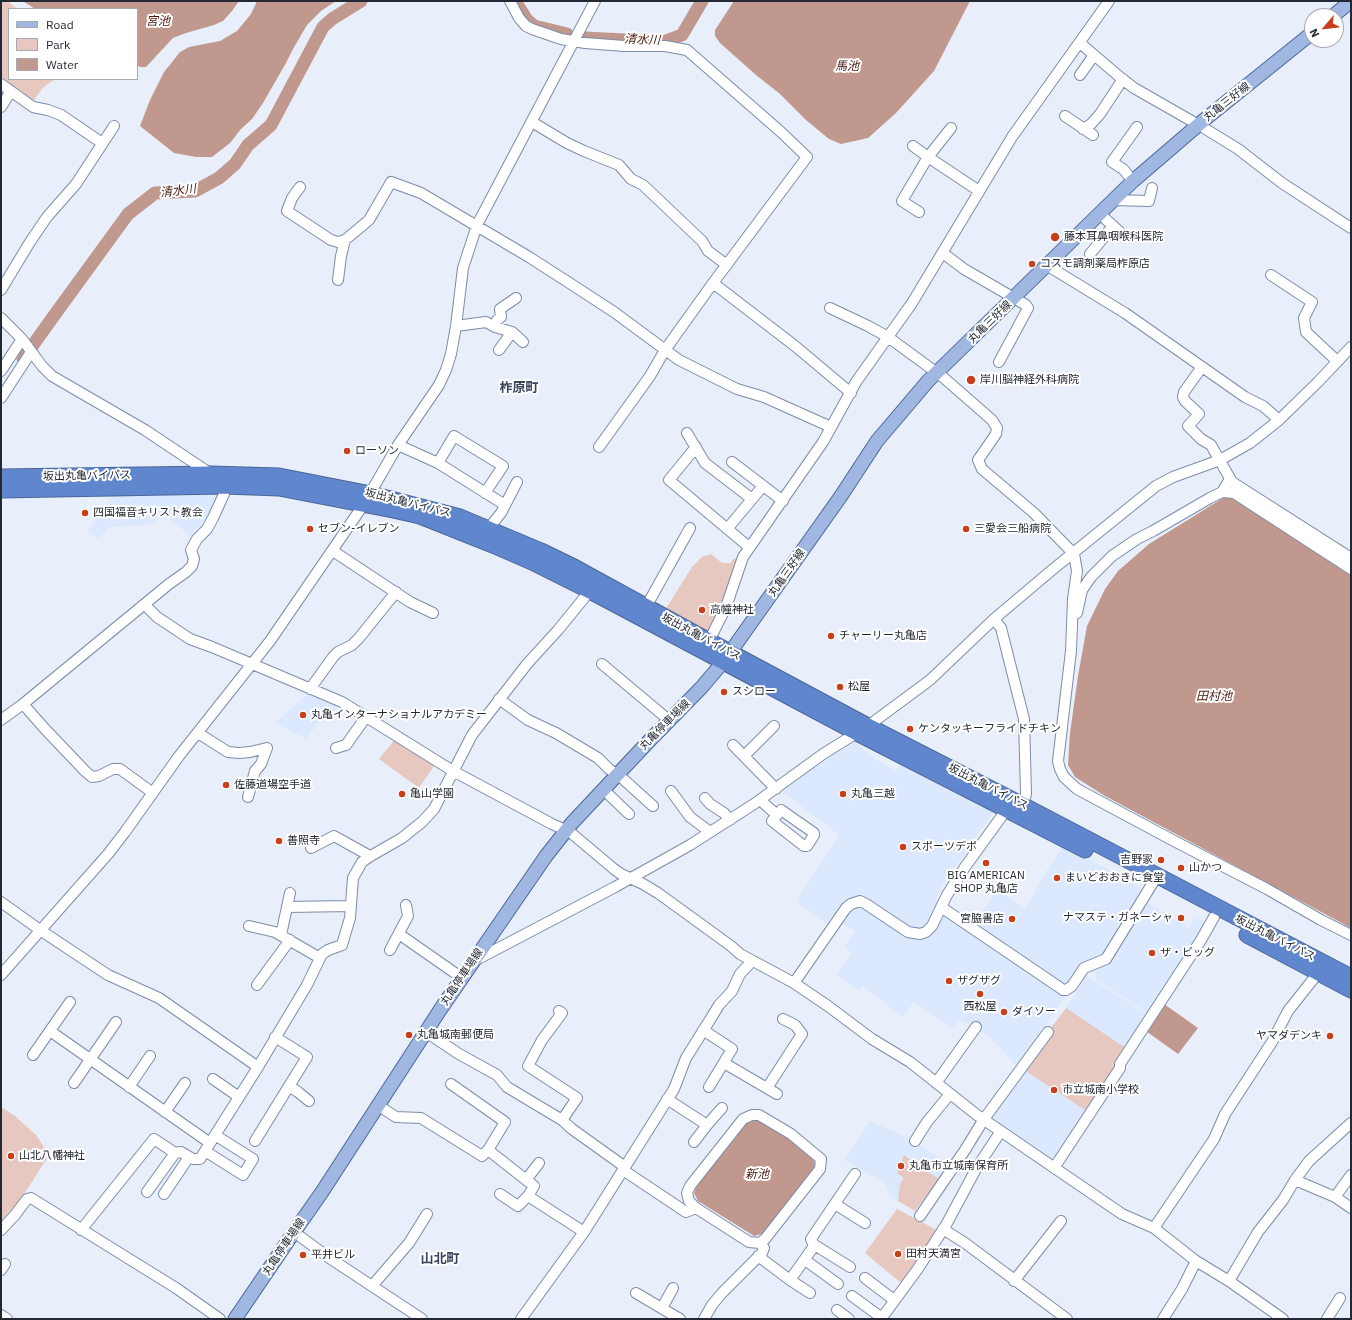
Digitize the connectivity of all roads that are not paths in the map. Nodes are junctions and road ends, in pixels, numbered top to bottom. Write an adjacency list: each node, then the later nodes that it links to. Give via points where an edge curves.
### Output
1 (510, 1): 7 (street, via 526,26 561,39)
2 (595, 1): 7 (street)
3 (1109, 1): 8 (street)
4 (1351, 1): 5 (main road)
5 (1343, 8)
6 (1304, 39): 17 (main road, 丸亀三好線)
7 (573, 40): 16 (street); 40 (street, via 624,46 665,46 687,50 807,157)
8 (1080, 43): 9 (street); 29 (street, via 1017,131)
9 (1094, 55): 10 (street); 11 (street)
10 (1080, 75)
11 (1123, 80): 17 (street); 21 (street, via 1100,114)
12 (1, 84): 13 (street)
13 (11, 91): 14 (street); 23 (street, via 33,107 61,116)
14 (1, 107)
15 (1065, 116): 21 (street)
16 (532, 122): 33 (street); 40 (street, via 567,143 619,165 631,179 643,185 702,241 708,251)
17 (1198, 125): 26 (main road, 丸亀三好線); 35 (street, via 1238,149 1282,183)
18 (114, 126): 23 (street)
19 (1138, 127): 26 (street, via 1116,150 1112,162 1123,169)
20 (951, 128): 25 (street)
21 (1083, 129): 22 (street)
22 (1093, 135)
23 (102, 143): 45 (street, via 76,184 38,229)
24 (913, 146): 25 (street)
25 (928, 157): 29 (street); 31 (street, via 902,201)
26 (1133, 181): 30 (main road, 丸亀三好線)
27 (300, 187): 37 (street, via 287,211 331,240)
28 (1152, 188): 30 (street, via 1149,201)
29 (979, 191): 38 (street)
30 (1113, 200): 32 (main road, 丸亀三好線)
31 (919, 212)
32 (1099, 213): 34 (street); 41 (main road, 丸亀三好線)
33 (477, 225): 37 (street, via 421,193 391,182 369,220); 50 (street, via 463,268); 58 (street, via 614,312)
34 (1113, 226): 36 (street); 39 (street)
35 (1351, 228)
36 (1123, 235)
37 (345, 240): 43 (street)
38 (943, 253): 47 (street, via 964,269); 53 (street)
39 (1090, 254)
40 (727, 265): 44 (street)
41 (1048, 266): 47 (main road, 丸亀三好線); 62 (street, via 1119,309)
42 (1271, 275): 60 (street, via 1312,302 1304,318 1306,332)
43 (338, 280)
44 (713, 283): 58 (street); 65 (street, via 795,346)
45 (1, 290)
46 (516, 298): 51 (street, via 500,309 501,317)
47 (1014, 298): 61 (street, via 1028,308); 64 (main road, 丸亀三好線)
48 (830, 308): 53 (street)
49 (1, 318): 54 (street)
50 (456, 326): 51 (street, via 486,322); 70 (street, via 451,354 439,385)
51 (495, 327): 52 (street)
52 (512, 332): 55 (street); 57 (street)
53 (888, 337): 64 (street); 65 (street)
54 (22, 339): 59 (street); 63 (street)
55 (523, 342)
56 (1351, 347): 60 (street)
57 (499, 350)
58 (665, 350): 68 (street, via 679,360 736,389 764,397); 71 (street, via 650,376)
59 (31, 352): 66 (street); 76 (street, via 52,376 145,430)
60 (1337, 361): 67 (street)
61 (999, 362)
62 (1202, 366): 67 (street, via 1245,397 1263,406); 73 (street, via 1184,392 1185,401 1200,414 1188,426 1211,445)
63 (1, 371)
64 (937, 373): 94 (street, via 992,420 997,428 996,434 978,460 982,469 1034,513); 105 (main road, 丸亀三好線, via 877,441)
65 (850, 393): 68 (street)
66 (1, 398)
67 (1279, 420): 73 (street, via 1250,443)
68 (831, 427): 87 (street)
69 (687, 433): 72 (street)
70 (398, 445): 75 (street); 85 (street)
71 (599, 447)
72 (696, 447): 86 (street, via 705,463); 91 (street, via 669,480)
73 (1220, 460): 78 (street); 94 (street, via 1156,486)
74 (732, 462): 81 (street)
75 (438, 463): 84 (street); 84 (street, via 454,436 503,466)
76 (210, 474): 77 (highway, 坂出丸亀バイパス); 85 (highway, 坂出丸亀バイパス, via 279,476)
77 (1, 477)
78 (1230, 479): 83 (street); 95 (street)
79 (517, 482): 88 (street)
80 (224, 486): 82 (highway, 坂出丸亀バイパス); 85 (highway, 坂出丸亀バイパス, via 279,488); 99 (street, via 224,494 213,518 190,550 194,559 192,566)
81 (763, 486): 86 (street); 87 (street)
82 (1, 490)
83 (1222, 492): 96 (street, via 1234,493); 104 (street, via 1123,547 1091,577 1082,590)
84 (485, 493): 88 (street)
85 (368, 499): 89 (highway, 坂出丸亀バイパス, via 460,516); 93 (street); 97 (highway, 坂出丸亀バイパス, via 452,528)
86 (752, 500): 91 (street)
87 (783, 500): 92 (street)
88 (505, 505): 89 (street)
89 (489, 528): 97 (highway, 坂出丸亀バイパス, via 541,551)
90 (690, 528): 100 (street)
91 (727, 529): 92 (street)
92 (749, 547): 103 (street, via 743,557 726,607)
93 (333, 550): 98 (street); 106 (street)
94 (1074, 554): 102 (street); 104 (street, via 1077,571)
95 (1351, 558)
96 (1351, 568)
97 (594, 585): 100 (highway, 坂出丸亀バイパス); 105 (highway, 坂出丸亀バイパス); 109 (street)
98 (396, 592): 101 (street); 108 (street, via 359,638 333,657)
99 (145, 605): 106 (street, via 157,617 190,639); 110 (street)
100 (646, 607): 103 (highway, 坂出丸亀バイパス)
101 (433, 613)
102 (994, 619): 115 (street, via 930,680); 129 (street, via 1001,628 1024,719 1026,794)
103 (709, 641): 105 (highway, 坂出丸亀バイパス)
104 (1071, 650): 152 (street, via 1058,761 1070,784)
105 (728, 657): 113 (main road, 丸亀停車場線); 115 (highway, 坂出丸亀バイパス)
106 (253, 664): 108 (street); 116 (street)
107 (602, 664): 113 (street)
108 (310, 689): 111 (street, via 342,702)
109 (499, 700): 120 (street, via 472,735); 121 (street, via 528,720 598,758)
110 (23, 704): 112 (street); 125 (street, via 92,777 112,768 120,769)
111 (366, 717): 118 (street, via 346,745); 120 (street)
112 (1, 720)
113 (670, 721): 121 (main road, 丸亀停車場線)
114 (774, 726): 119 (street)
115 (863, 729): 123 (street, via 823,754); 129 (highway, 坂出丸亀バイパス); 131 (highway, 坂出丸亀バイパス)
116 (198, 733): 125 (street); 126 (street, via 228,752 250,752 267,748 261,764 255,771)
117 (733, 745): 119 (street)
118 (336, 748)
119 (744, 756): 123 (street)
120 (454, 771): 135 (street); 138 (street, via 434,809 422,822 402,838)
121 (618, 774): 122 (main road, 丸亀停車場線); 130 (street)
122 (603, 789): 132 (street); 135 (main road, 丸亀停車場線)
123 (776, 789): 128 (street)
124 (671, 792): 136 (street, via 690,817)
125 (153, 793): 149 (street, via 108,854)
126 (248, 797)
127 (705, 798): 134 (street)
128 (760, 800): 133 (street); 134 (street)
129 (1023, 805): 140 (highway, 坂出丸亀バイパス)
130 (653, 806)
131 (1007, 809): 140 (highway, 坂出丸亀バイパス); 146 (street)
132 (629, 814)
133 (776, 815)
134 (730, 820): 136 (street)
135 (565, 830): 139 (street, via 614,869); 156 (main road, 丸亀停車場線)
136 (710, 832): 139 (street)
137 (311, 848): 138 (street, via 334,836)
138 (370, 856): 144 (street, via 362,862 353,878)
139 (631, 878): 156 (street); 157 (street, via 658,893)
140 (1154, 881): 146 (street, via 1106,959 1084,968 1070,989 1066,990); 147 (highway, 坂出丸亀バイパス); 160 (highway, 坂出丸亀バイパス)
141 (290, 893): 145 (street)
142 (1, 902): 149 (street)
143 (406, 904): 150 (street, via 408,916)
144 (350, 906): 145 (street); 155 (street, via 350,918 342,945 328,950)
145 (287, 907): 151 (street)
146 (941, 907): 162 (street, via 932,926 926,932 914,934 860,901 851,904)
147 (1214, 917): 158 (highway, 坂出丸亀バイパス); 210 (street)
148 (249, 926): 151 (street)
149 (40, 930): 159 (street); 179 (street, via 108,975 159,998)
150 (399, 934): 154 (street); 161 (street)
151 (281, 935): 153 (street)
152 (1351, 935)
153 (290, 940): 155 (street); 163 (street)
154 (390, 950)
155 (320, 958): 174 (street)
156 (472, 962): 161 (main road, 丸亀停車場線)
157 (752, 962): 162 (street); 170 (street, via 740,974 732,991 719,1005)
158 (1318, 973): 164 (highway, 坂出丸亀バイパス); 228 (street, via 1288,1011 1272,1042 1225,1114 1214,1139)
159 (1, 976)
160 (1351, 977)
161 (462, 978): 172 (main road, 丸亀停車場線)
162 (794, 983): 182 (street, via 872,1039 910,1062)
163 (257, 985)
164 (1351, 990)
165 (70, 1002): 171 (street)
166 (559, 1011): 198 (street, via 562,1013 542,1040 528,1066 577,1098)
167 (783, 1019): 188 (street, via 802,1034)
168 (116, 1022): 177 (street)
169 (976, 1027): 182 (street)
170 (703, 1030): 178 (street, via 732,1049); 192 (street, via 686,1058 674,1089)
171 (50, 1031): 175 (street); 177 (street)
172 (426, 1032): 194 (main road, 丸亀停車場線); 198 (street, via 497,1075 507,1087)
173 (1048, 1032): 197 (street)
174 (275, 1037): 179 (street); 186 (street, via 307,1057)
175 (33, 1055)
176 (150, 1056): 185 (street)
177 (90, 1059): 181 (street); 185 (street)
178 (724, 1063): 187 (street); 188 (street)
179 (258, 1067): 191 (street)
180 (212, 1079): 191 (street)
181 (74, 1083)
182 (936, 1083): 190 (street)
183 (185, 1084): 196 (street)
184 (451, 1084): 206 (street, via 505,1122)
185 (130, 1086): 196 (street)
186 (289, 1086): 193 (street); 202 (street)
187 (709, 1087)
188 (767, 1088): 189 (street)
189 (777, 1094)
190 (950, 1094): 197 (street); 203 (street)
191 (239, 1097): 205 (street)
192 (667, 1099): 200 (street); 211 (street)
193 (309, 1101)
194 (379, 1106): 206 (street, via 396,1117 421,1118 482,1156); 232 (main road, 丸亀停車場線)
195 (722, 1108): 200 (street)
196 (165, 1112): 205 (street)
197 (984, 1119): 201 (street); 225 (street)
198 (562, 1120): 211 (street)
199 (1351, 1123): 215 (street, via 1309,1161)
200 (707, 1125): 204 (street)
201 (1001, 1131): 210 (street); 229 (street, via 976,1169)
202 (255, 1141)
203 (915, 1141)
204 (694, 1142)
205 (210, 1143): 208 (street, via 200,1159)
206 (488, 1150): 214 (street)
207 (175, 1153): 208 (street, via 180,1152); 216 (street); 231 (street, via 154,1140)
208 (189, 1158): 217 (street)
209 (539, 1163): 214 (street)
210 (1054, 1168): 228 (street, via 1122,1214)
211 (624, 1169): 222 (street, via 686,1212); 233 (street)
212 (855, 1174): 221 (street)
213 (1351, 1175): 220 (street)
214 (526, 1180): 219 (street, via 534,1186)
215 (1295, 1180): 220 (street); 243 (street, via 1254,1238)
216 (146, 1192)
217 (164, 1194)
218 (500, 1194): 219 (street, via 518,1206)
219 (528, 1196): 233 (street)
220 (1335, 1197): 223 (street)
221 (835, 1204): 227 (street); 235 (street, via 811,1239)
222 (696, 1208): 234 (street, via 749,1242); 234 (street, via 689,1201 687,1193 690,1186 742,1118 759,1115 791,1134 821,1159 820,1169)
223 (1351, 1208)
224 (427, 1214): 245 (street, via 409,1243)
225 (920, 1216)
226 (1061, 1221): 242 (street)
227 (865, 1223)
228 (1154, 1228): 238 (street)
229 (943, 1229): 242 (street); 251 (street)
230 (1, 1230): 231 (street, via 27,1199 31,1198)
231 (81, 1230): 257 (street, via 176,1288)
232 (294, 1232): 245 (street); 258 (main road, 丸亀停車場線)
233 (584, 1232): 260 (street)
234 (760, 1243): 236 (street, via 764,1248)
235 (813, 1244): 237 (street); 239 (street)
236 (758, 1256): 241 (street); 262 (street, via 722,1293)
237 (805, 1260): 241 (street); 244 (street)
238 (1196, 1261): 243 (street); 265 (street)
239 (850, 1267)
240 (865, 1278): 251 (street)
241 (790, 1280): 248 (street)
242 (1014, 1281): 264 (street)
243 (1229, 1281): 266 (street)
244 (838, 1284)
245 (372, 1286): 259 (street)
246 (673, 1288): 252 (street)
247 (636, 1293): 252 (street)
248 (810, 1293)
249 (852, 1296): 255 (street)
250 (1340, 1298): 267 (street)
251 (894, 1300): 255 (street)
252 (662, 1308): 261 (street)
253 (837, 1310): 263 (street)
254 (1, 1315): 256 (street)
255 (881, 1318)
256 (7, 1319)
257 (220, 1319)
258 (235, 1319)
259 (422, 1319)
260 (521, 1319)
261 (680, 1319)
262 (704, 1319)
263 (848, 1319)
264 (1067, 1319)
265 (1163, 1319)
266 (1283, 1319)
267 (1327, 1319)

